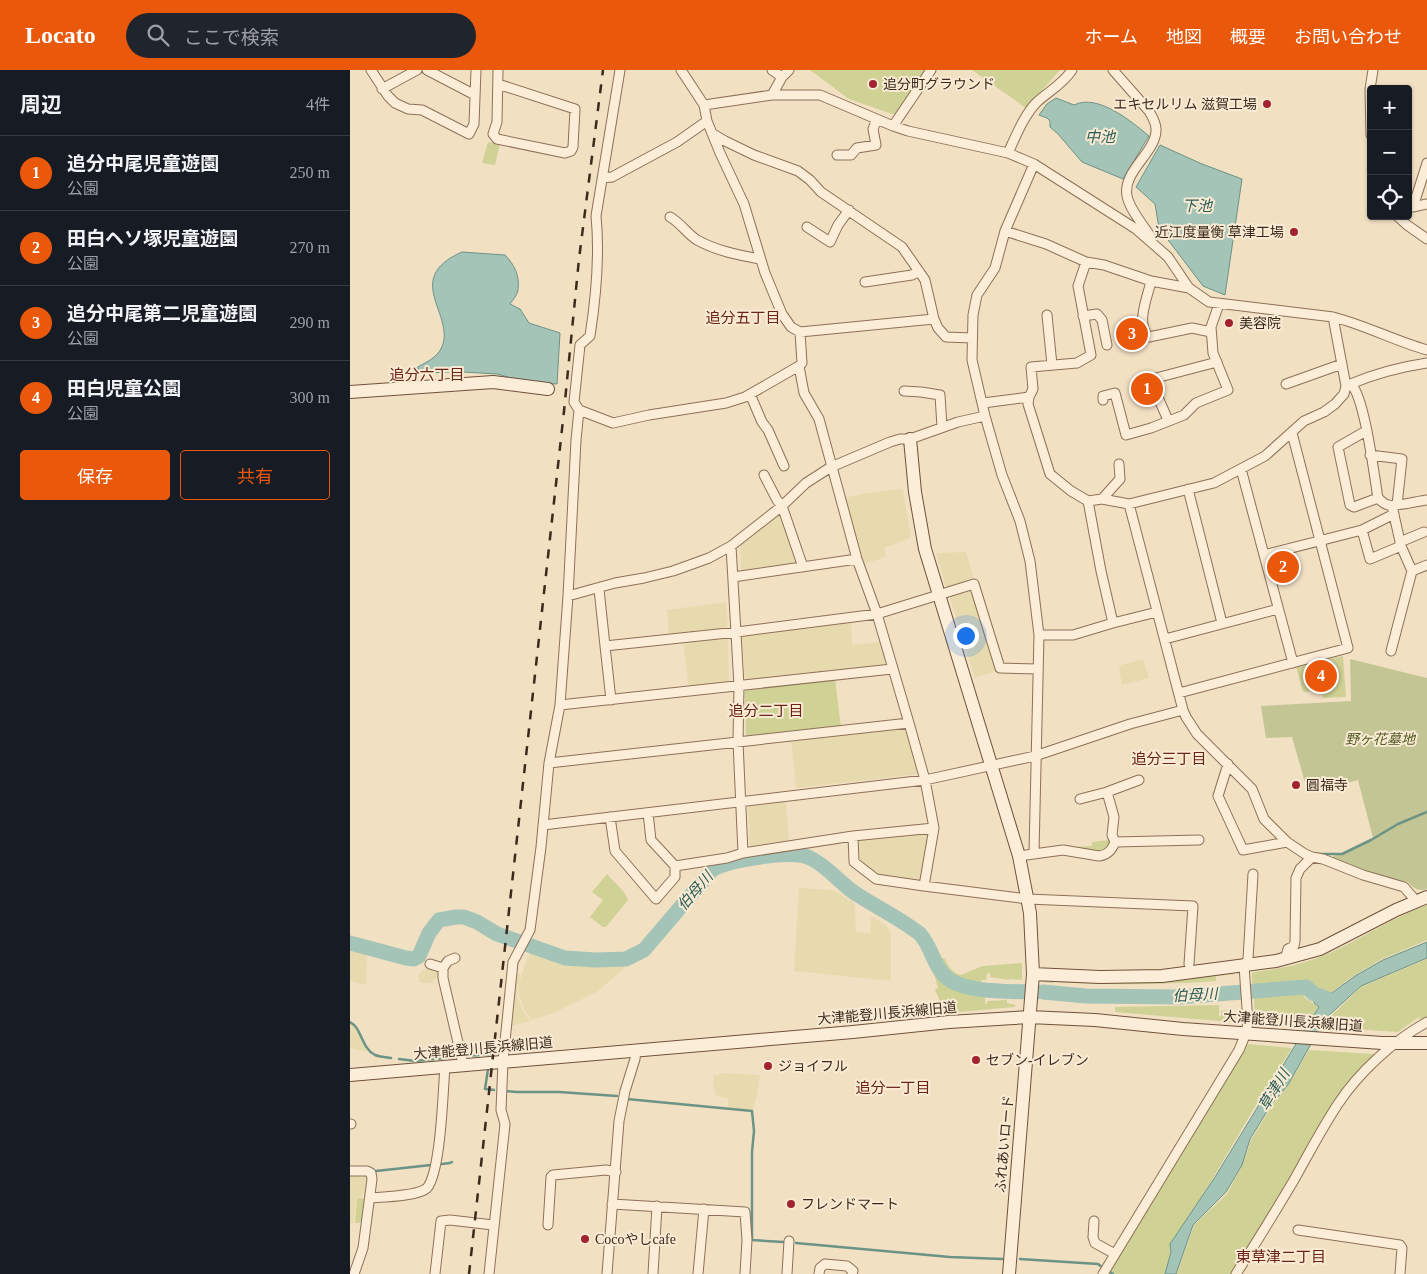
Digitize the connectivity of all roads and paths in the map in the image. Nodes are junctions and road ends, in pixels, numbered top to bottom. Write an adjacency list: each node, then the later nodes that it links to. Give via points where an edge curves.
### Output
1 (371, 70): 15 (street)
2 (417, 70): 15 (street)
3 (427, 70): 17 (street)
4 (476, 70): 17 (street)
5 (498, 70): 14 (street)
6 (620, 70): 28 (street)
7 (681, 70): 18 (street)
8 (772, 70): 13 (street)
9 (931, 70): 21 (street)
10 (1072, 70): 24 (street, via 1030,111)
11 (1113, 70): 36 (street, via 1154,119 1154,140 1126,189 1128,200)
12 (1373, 70): 22 (street)
13 (786, 73): 16 (street)
14 (498, 84): 14 (street, via 497,122 493,134 496,139 565,153 571,151 575,109)
15 (382, 88): 17 (street, via 396,103 408,109 422,110 469,134 474,124)
16 (772, 95): 18 (street); 19 (street, via 820,95)
17 (475, 96)
18 (704, 105): 20 (street)
19 (876, 119): 21 (street); 25 (street, via 872,129 876,145 857,148 851,155)
20 (707, 121): 23 (street); 28 (street, via 677,142 612,177)
21 (893, 126): 24 (street)
22 (1371, 130)
23 (713, 134): 30 (street, via 754,155 798,171 821,192); 37 (street, via 744,204)
24 (1008, 153): 26 (street)
25 (837, 155)
26 (1034, 164): 34 (street); 36 (street)
27 (1426, 165): 29 (street, via 1413,207)
28 (603, 178): 67 (street, via 596,216 598,237 592,327 590,336 580,345 574,402)
29 (1427, 204)
30 (849, 210): 33 (street, via 830,242); 39 (street, via 902,247)
31 (670, 217): 37 (street, via 696,239 730,254)
32 (1401, 220): 35 (street)
33 (807, 227)
34 (1005, 231): 38 (street, via 1046,244); 50 (street, via 995,268 977,296)
35 (1427, 239)
36 (1154, 244): 42 (street, via 1172,262)
37 (760, 259): 48 (street, via 782,314)
38 (1086, 262): 40 (street); 45 (street, via 1078,286)
39 (919, 271): 41 (street, via 912,275); 47 (street, via 925,280)
40 (1151, 281): 42 (street); 49 (street, via 1142,319 1149,337 1192,328)
41 (865, 282)
42 (1189, 288): 43 (street, via 1206,300)
43 (1219, 304): 46 (street); 49 (street)
44 (1047, 315): 56 (street)
45 (1084, 316): 51 (street, via 1097,314 1102,320); 56 (street, via 1091,355 1077,363)
46 (1333, 317): 52 (street); 55 (street)
47 (934, 319): 48 (street); 50 (street, via 946,337)
48 (800, 332): 57 (street, via 802,362)
49 (1212, 332): 53 (street)
50 (972, 338): 66 (street, via 972,360)
51 (1107, 346)
52 (1427, 350)
53 (1217, 362): 69 (street, via 1228,390 1196,403 1184,415); 69 (street, via 1156,378 1157,396)
54 (1427, 363): 59 (street)
55 (1342, 364): 58 (street); 59 (street)
56 (1052, 365): 64 (street, via 1031,367 1033,389)
57 (799, 366): 63 (street); 77 (street, via 804,393 819,419)
58 (1286, 384)
59 (1349, 385): 71 (street, via 1358,393); 72 (street, via 1335,404 1304,421)
60 (548, 389): 62 (street, via 492,382)
61 (904, 391): 70 (street, via 940,395)
62 (350, 392)
63 (750, 394): 67 (street, via 726,403 613,423); 76 (street)
64 (1029, 397): 66 (street); 84 (street, via 1028,404 1050,474)
65 (1103, 400): 69 (street, via 1103,396 1115,393 1126,435)
66 (983, 402): 68 (street)
67 (580, 410): 100 (street)
68 (985, 416): 70 (street); 108 (street, via 1030,561)
69 (1168, 420)
70 (942, 427): 73 (street)
71 (1366, 431): 74 (street); 81 (street, via 1338,447 1350,505 1354,507)
72 (1292, 433): 78 (street, via 1265,456); 90 (street)
73 (910, 439): 77 (street, via 890,442); 101 (street, ふれあいロード, via 919,521)
74 (1370, 455): 81 (street); 87 (street, via 1402,459)
75 (1118, 464): 82 (street, via 1120,480)
76 (784, 466)
77 (831, 467): 86 (street, via 806,483); 94 (street)
78 (1241, 469): 80 (street, via 1214,482); 93 (street)
79 (764, 474): 86 (street)
80 (1188, 489): 85 (street); 106 (street)
81 (1378, 498): 87 (street)
82 (1102, 499): 84 (street); 85 (street)
83 (1427, 500): 87 (street)
84 (1088, 501): 105 (street)
85 (1129, 504): 103 (street)
86 (782, 506): 92 (street); 96 (street)
87 (1394, 508): 88 (street); 91 (street)
88 (1362, 530): 90 (street); 91 (street, via 1370,559)
89 (1424, 532): 91 (street)
90 (1320, 541): 93 (street); 112 (street, via 1348,648)
91 (1400, 544): 97 (street)
92 (730, 546): 98 (street); 99 (street, via 709,558 673,571)
93 (1264, 555): 102 (street)
94 (857, 559): 96 (street); 104 (street)
95 (1427, 565): 97 (street)
96 (803, 567): 98 (street)
97 (1412, 571): 111 (street)
98 (733, 577): 107 (street)
99 (599, 589): 100 (street); 110 (street)
100 (568, 596): 118 (street)
101 (939, 596): 104 (street); 114 (street, via 974,584 1000,668); 125 (street, ふれあいロード)
102 (1278, 609): 106 (street); 112 (street)
103 (1158, 612): 105 (street); 109 (street)
104 (877, 614): 107 (street); 113 (street)
105 (1113, 623): 108 (street, via 1073,635)
106 (1222, 623): 109 (street)
107 (737, 632): 110 (street); 115 (street)
108 (1039, 635): 114 (street)
109 (1165, 639): 116 (street)
110 (605, 646): 117 (street)
111 (1391, 651)
112 (1293, 663): 116 (street)
113 (892, 669): 115 (street); 120 (street)
114 (1038, 669): 122 (street)
115 (739, 686): 117 (street); 121 (street)
116 (1179, 693): 119 (street)
117 (612, 700): 118 (street)
118 (560, 705): 123 (street)
119 (1183, 710): 122 (street); 124 (street, via 1197,734)
120 (909, 722): 121 (street); 126 (street)
121 (738, 742): 123 (street); 130 (street)
122 (1035, 756): 125 (street); 139 (street)
123 (549, 763): 133 (street)
124 (1228, 764): 138 (street, via 1252,788 1264,819); 138 (street, via 1218,796 1243,850)
125 (992, 765): 126 (street); 141 (street, ふれあいロード)
126 (926, 780): 130 (street); 134 (street)
127 (1139, 780): 128 (street)
128 (1107, 792): 129 (street); 137 (street, via 1114,816 1112,835)
129 (1080, 799)
130 (741, 802): 131 (street); 140 (street)
131 (648, 813): 132 (street); 143 (street, via 651,840)
132 (610, 818): 133 (street); 143 (street, via 615,851 656,899 675,877)
133 (543, 825): 162 (street, via 531,924 513,962)
134 (934, 828): 135 (street); 145 (street)
135 (853, 836): 140 (street); 145 (street, via 854,862 876,879)
136 (1199, 840): 137 (street)
137 (1115, 842): 139 (street, via 1105,856 1063,850)
138 (1287, 842): 142 (street)
139 (1034, 853): 141 (street)
140 (743, 854): 143 (street)
141 (1019, 856): 146 (street, ふれあいロード)
142 (1312, 857): 147 (street, via 1404,887); 149 (street, via 1296,878 1295,940)
143 (675, 866)
144 (1253, 874): 153 (street, via 1248,959)
145 (924, 886): 146 (street)
146 (1028, 899): 151 (street, via 1193,906); 154 (street, ふれあいロード)
147 (1421, 899): 149 (street, via 1320,949)
148 (455, 958): 152 (street)
149 (1285, 959): 153 (street)
150 (430, 964): 152 (street)
151 (1189, 964)
152 (443, 968): 163 (street)
153 (1244, 971): 154 (street, via 1153,976); 158 (street)
154 (1033, 976): 155 (street, ふれあいロード)
155 (1029, 1017): 158 (street, 大津能登川長浜線旧道); 161 (street, 大津能登川長浜線旧道); 188 (street, ふれあいロード)
156 (1427, 1022): 157 (street)
157 (1418, 1027): 159 (street, via 1418,1036); 160 (street)
158 (1246, 1033): 160 (street, 大津能登川長浜線旧道); 177 (street, via 1239,1050)
159 (1425, 1043): 160 (street, 大津能登川長浜線旧道)
160 (1388, 1044): 190 (street, via 1338,1104)
161 (636, 1050): 162 (street, 大津能登川長浜線旧道); 167 (street, via 619,1121)
162 (503, 1061): 163 (street, 大津能登川長浜線旧道); 173 (street, via 501,1110 505,1124)
163 (463, 1064): 164 (street, 大津能登川長浜線旧道)
164 (445, 1066): 165 (street, 大津能登川長浜線旧道); 168 (street, via 437,1160 426,1188 419,1193)
165 (350, 1074)
166 (350, 1171): 168 (street, via 371,1173)
167 (616, 1172): 169 (street); 174 (street, via 553,1175)
168 (370, 1198): 178 (street, via 363,1248)
169 (612, 1204): 170 (street); 181 (street)
170 (657, 1206): 171 (street); 182 (street)
171 (704, 1209): 183 (street); 184 (street, via 745,1212)
172 (1094, 1221): 177 (street, via 1094,1243)
173 (493, 1225): 179 (street, via 441,1221); 180 (street)
174 (548, 1225)
175 (1298, 1230): 191 (street, via 1400,1245)
176 (789, 1241): 185 (street)
177 (1115, 1254): 189 (street)
178 (354, 1274)
179 (435, 1274)
180 (489, 1274)
181 (607, 1274)
182 (653, 1274)
183 (698, 1274)
184 (745, 1274)
185 (787, 1274)
186 (819, 1274): 187 (street, via 825,1264 847,1266)
187 (852, 1274)
188 (1008, 1274)
189 (1103, 1274)
190 (1236, 1274)
191 (1400, 1274)

